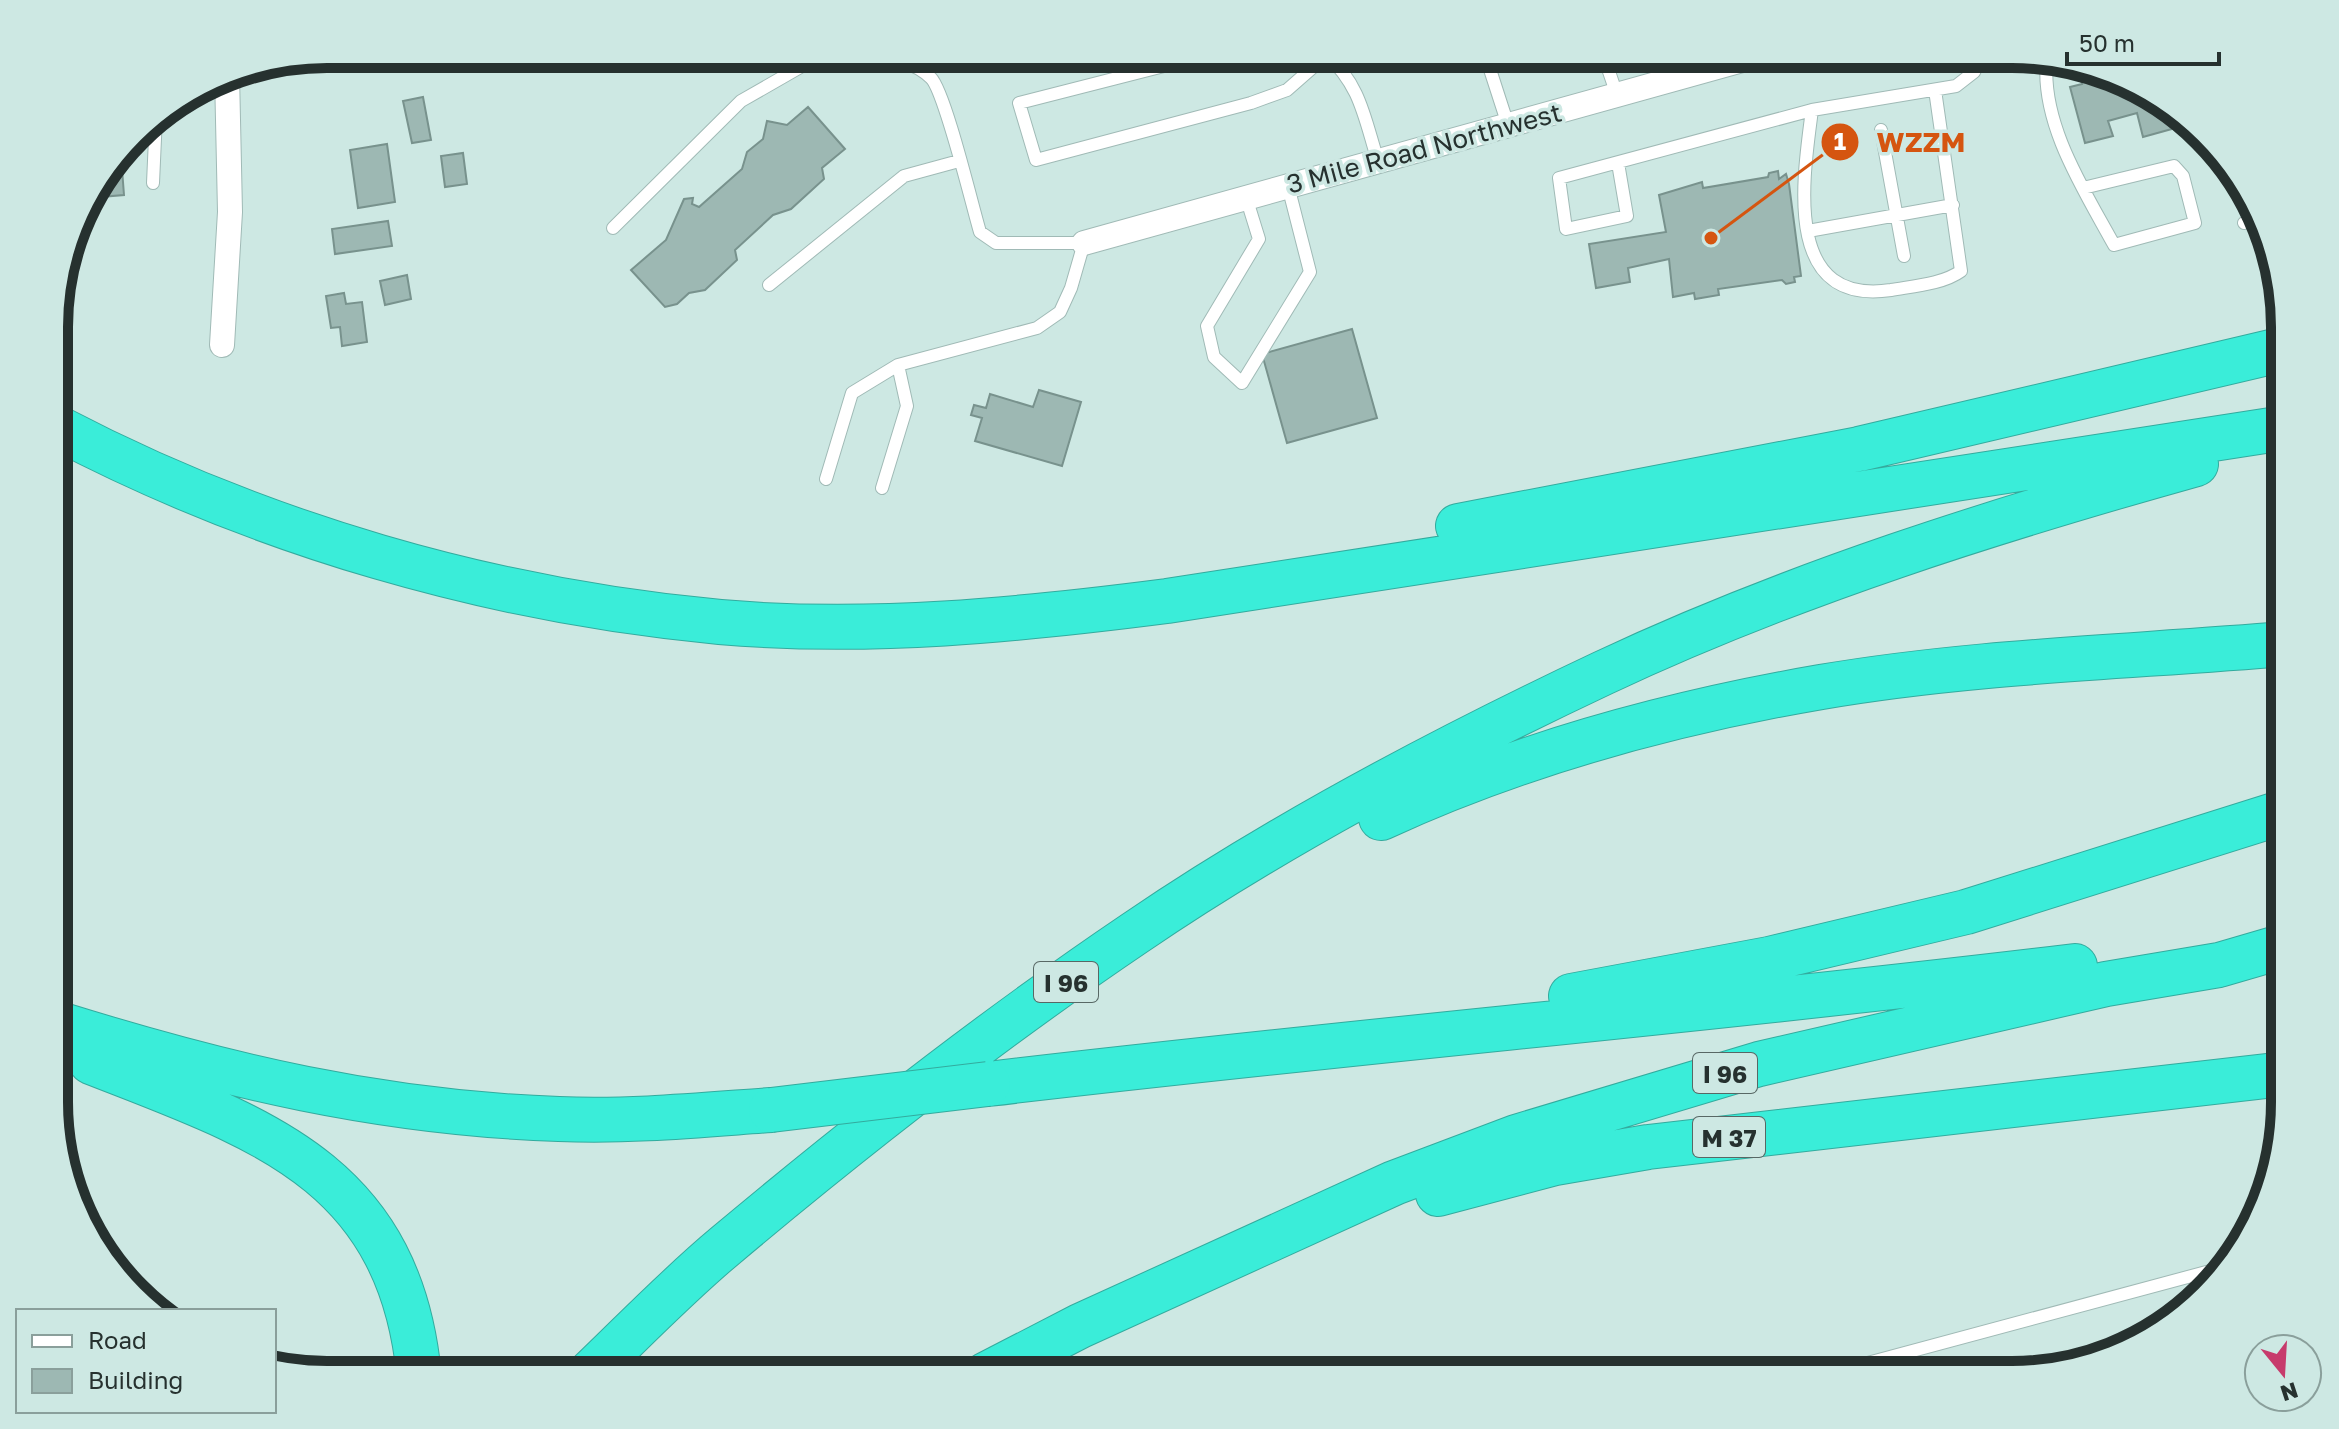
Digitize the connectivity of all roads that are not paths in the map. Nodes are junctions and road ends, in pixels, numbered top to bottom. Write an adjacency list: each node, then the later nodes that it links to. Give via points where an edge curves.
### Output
1 (1311, 68): 9 (lane, via 1287,90 1263,98 1036,160 1019,103)
2 (1341, 68): 19 (lane, via 1354,87)
3 (1490, 68): 15 (lane)
4 (1608, 68): 13 (lane)
5 (1713, 68): 13 (street, 3 Mile Road Northwest)
6 (1973, 68): 12 (lane, via 1964,81)
7 (797, 69): 29 (lane, via 741,101)
8 (916, 69): 18 (lane, via 938,87)
9 (1154, 69)
10 (2046, 70): 23 (lane, via 2044,86)
11 (227, 89): 34 (street, via 230,212)
12 (1935, 90): 14 (lane); 25 (lane)
13 (1617, 95): 15 (street, 3 Mile Road Northwest)
14 (1812, 110): 20 (lane); 30 (lane, via 1803,169)
15 (1508, 125): 19 (street, 3 Mile Road Northwest)
16 (1881, 130): 26 (lane)
17 (155, 133): 21 (lane)
18 (959, 161): 31 (lane, via 980,232 996,243); 33 (lane, via 904,176)
19 (1378, 161): 22 (street, 3 Mile Road Northwest)
20 (1618, 163): 20 (lane, via 1559,178 1566,229 1627,216)
21 (153, 183)
22 (1288, 186): 24 (street, 3 Mile Road Northwest); 24 (lane, via 1310,272 1242,383 1214,357 1207,326 1259,239)
23 (2083, 188): 23 (lane, via 2114,245 2195,223 2183,176 2174,166)
24 (1246, 197): 31 (street, 3 Mile Road Northwest)
25 (1953, 205): 26 (lane); 30 (lane, via 1961,271 1951,278 1892,289 1864,293 1831,279 1820,269)
26 (1897, 215): 30 (lane); 32 (lane)
27 (2248, 222): 28 (lane)
28 (2244, 223)
29 (613, 228)
30 (1808, 231)
31 (1084, 243): 36 (lane, via 1060,312 1037,328)
32 (1904, 256)
33 (769, 285)
34 (222, 345)
35 (2270, 352): 42 (highway, via 1859,449 1146,584)
36 (898, 365): 40 (lane, via 852,393); 41 (lane, via 907,406)
37 (2270, 430): 42 (highway)
38 (68, 433): 42 (highway, via 218,502 360,551 518,593 720,622 875,626)
39 (2270, 443): 45 (highway, I 96, via 1927,547 1603,673 1309,827)
40 (826, 479)
41 (882, 488)
42 (1014, 621)
43 (2270, 645): 45 (highway, via 1934,672 1822,687 1632,728 1424,798)
44 (2270, 816): 49 (highway, via 1966,912 1756,962 1437,1020)
45 (1137, 931): 56 (highway, I 96, via 960,1059 722,1248)
46 (2270, 946): 49 (highway)
47 (2270, 949): 53 (highway, I 96, via 2219,965 1908,1027 1661,1091 1394,1183)
48 (68, 1027): 49 (highway, bridge, via 243,1078 400,1106 563,1120 771,1110)
49 (1370, 1041)
50 (68, 1051): 55 (highway, via 259,1131 335,1186 362,1216 391,1264 413,1328)
51 (2270, 1076): 53 (highway, M 37, via 1678,1143 1555,1163 1456,1188)
52 (2207, 1272): 54 (lane)
53 (1189, 1276): 57 (highway, I 96)
54 (1879, 1360)
55 (417, 1361)
56 (603, 1361)
57 (1015, 1361)

